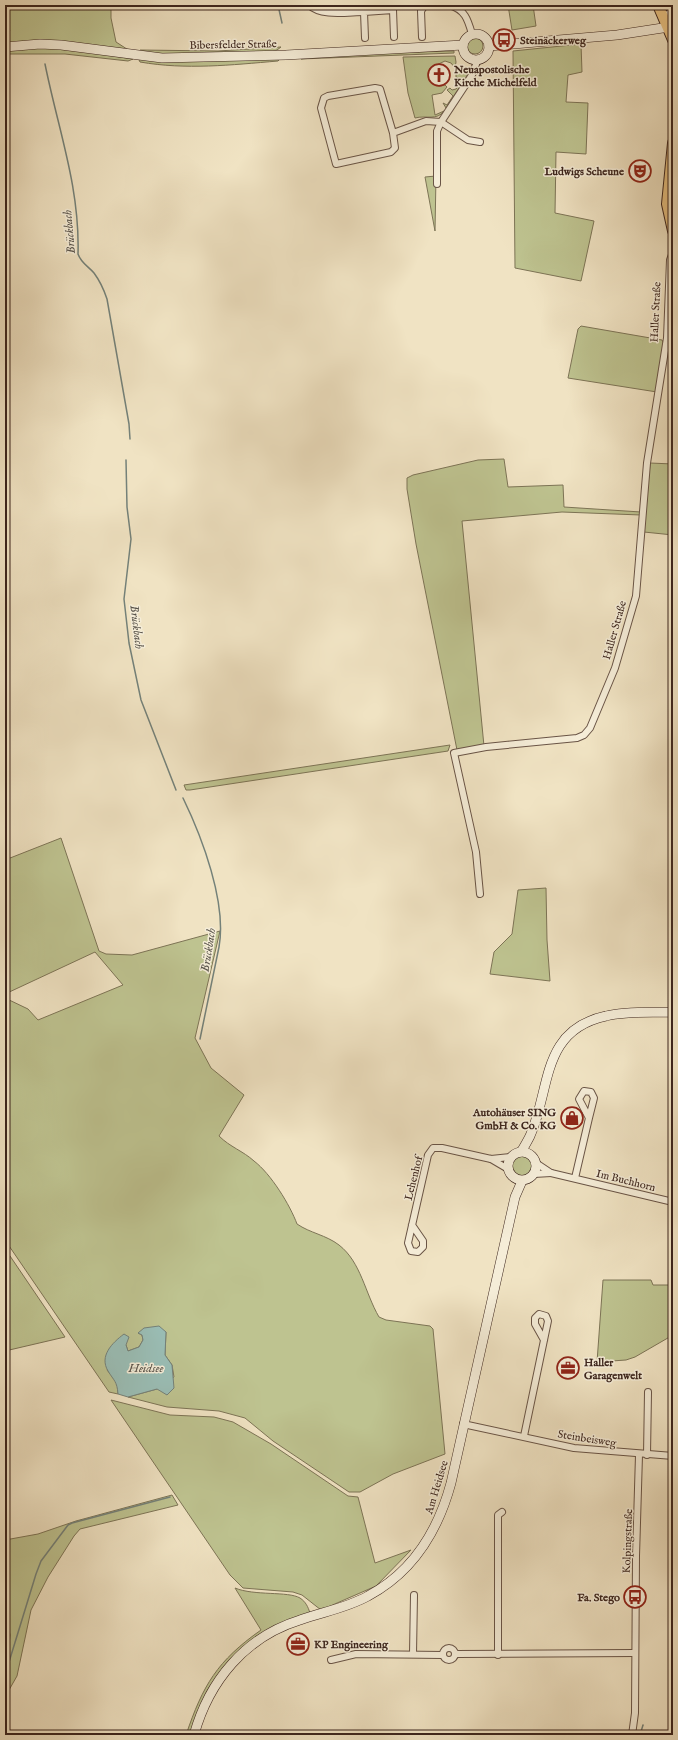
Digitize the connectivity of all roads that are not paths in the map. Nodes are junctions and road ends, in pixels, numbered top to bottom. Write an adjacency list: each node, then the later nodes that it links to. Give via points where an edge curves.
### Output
1 (310, 5): 6 (street, via 318,12)
2 (425, 5): 11 (street, via 421,11)
3 (449, 5): 5 (street)
4 (658, 5): 8 (main road)
5 (459, 6): 9 (street, via 467,17)
6 (364, 8): 10 (street, via 393,10); 12 (street)
7 (673, 9): 8 (street)
8 (666, 22): 13 (main road); 15 (main road, via 617,35)
9 (472, 34): 14 (main road); 15 (main road, via 483,36)
10 (394, 37)
11 (422, 37)
12 (365, 38)
13 (673, 40)
14 (463, 45): 16 (main road, Bibersfelder Straße, via 286,55 162,58 61,45); 17 (main road, via 466,55)
15 (489, 46): 17 (main road, via 485,56)
16 (5, 47)
17 (478, 59): 18 (street, via 472,75)
18 (441, 122): 19 (street, via 426,121); 20 (street, via 468,140); 23 (street, via 438,131)
19 (393, 133): 19 (street, via 394,148 391,152 336,164 321,108 322,102 328,96 380,89)
20 (480, 142)
21 (673, 143): 22 (main road)
22 (671, 168): 24 (main road, via 667,204)
23 (437, 184)
24 (673, 231)
25 (673, 252): 26 (street, Haller Straße, via 670,260 667,338 647,463 636,596 615,668 590,728 577,738 486,747 454,753 476,852)
26 (480, 894)
27 (673, 1012): 29 (main road, via 605,1016 574,1031 561,1045 548,1070)
28 (588, 1118): 36 (street)
29 (525, 1154): 30 (main road); 32 (main road)
30 (511, 1157): 31 (street, Lehenhof); 33 (main road)
31 (492, 1159): 33 (street, Lehenhof); 39 (street, Lehenhof, via 433,1148 428,1155)
32 (536, 1163): 34 (street, Im Buchhorn); 35 (main road)
33 (508, 1169): 37 (main road)
34 (551, 1173): 35 (street, Im Buchhorn); 36 (street, Im Buchhorn)
35 (534, 1174): 37 (main road, via 527,1180)
36 (575, 1178): 38 (street, Im Buchhorn)
37 (518, 1179): 42 (main road, Am Heidsee)
38 (673, 1202)
39 (412, 1225)
40 (544, 1340): 43 (street)
41 (648, 1392): 45 (street)
42 (463, 1424): 43 (street, Steinbeisweg); 55 (main road, Am Heidsee, via 447,1499 433,1533 415,1559 395,1578 367,1597 287,1624 253,1644 229,1666 215,1685 206,1701)
43 (524, 1436): 44 (street, Steinbeisweg, via 574,1448)
44 (639, 1455): 45 (street, Steinbeisweg); 49 (street, Kolpingstraße)
45 (647, 1455): 46 (street, Steinbeisweg)
46 (673, 1456)
47 (502, 1512): 53 (street, via 498,1515)
48 (414, 1595): 50 (street)
49 (635, 1653): 53 (street); 56 (street, Kolpingstraße, via 635,1713)
50 (413, 1654): 52 (street); 54 (street, via 356,1654)
51 (456, 1654): 52 (street, via 449,1648); 52 (street, via 451,1661 445,1660); 53 (street)
52 (443, 1655)
53 (498, 1655)
54 (331, 1660)
55 (194, 1735)
56 (632, 1735)

